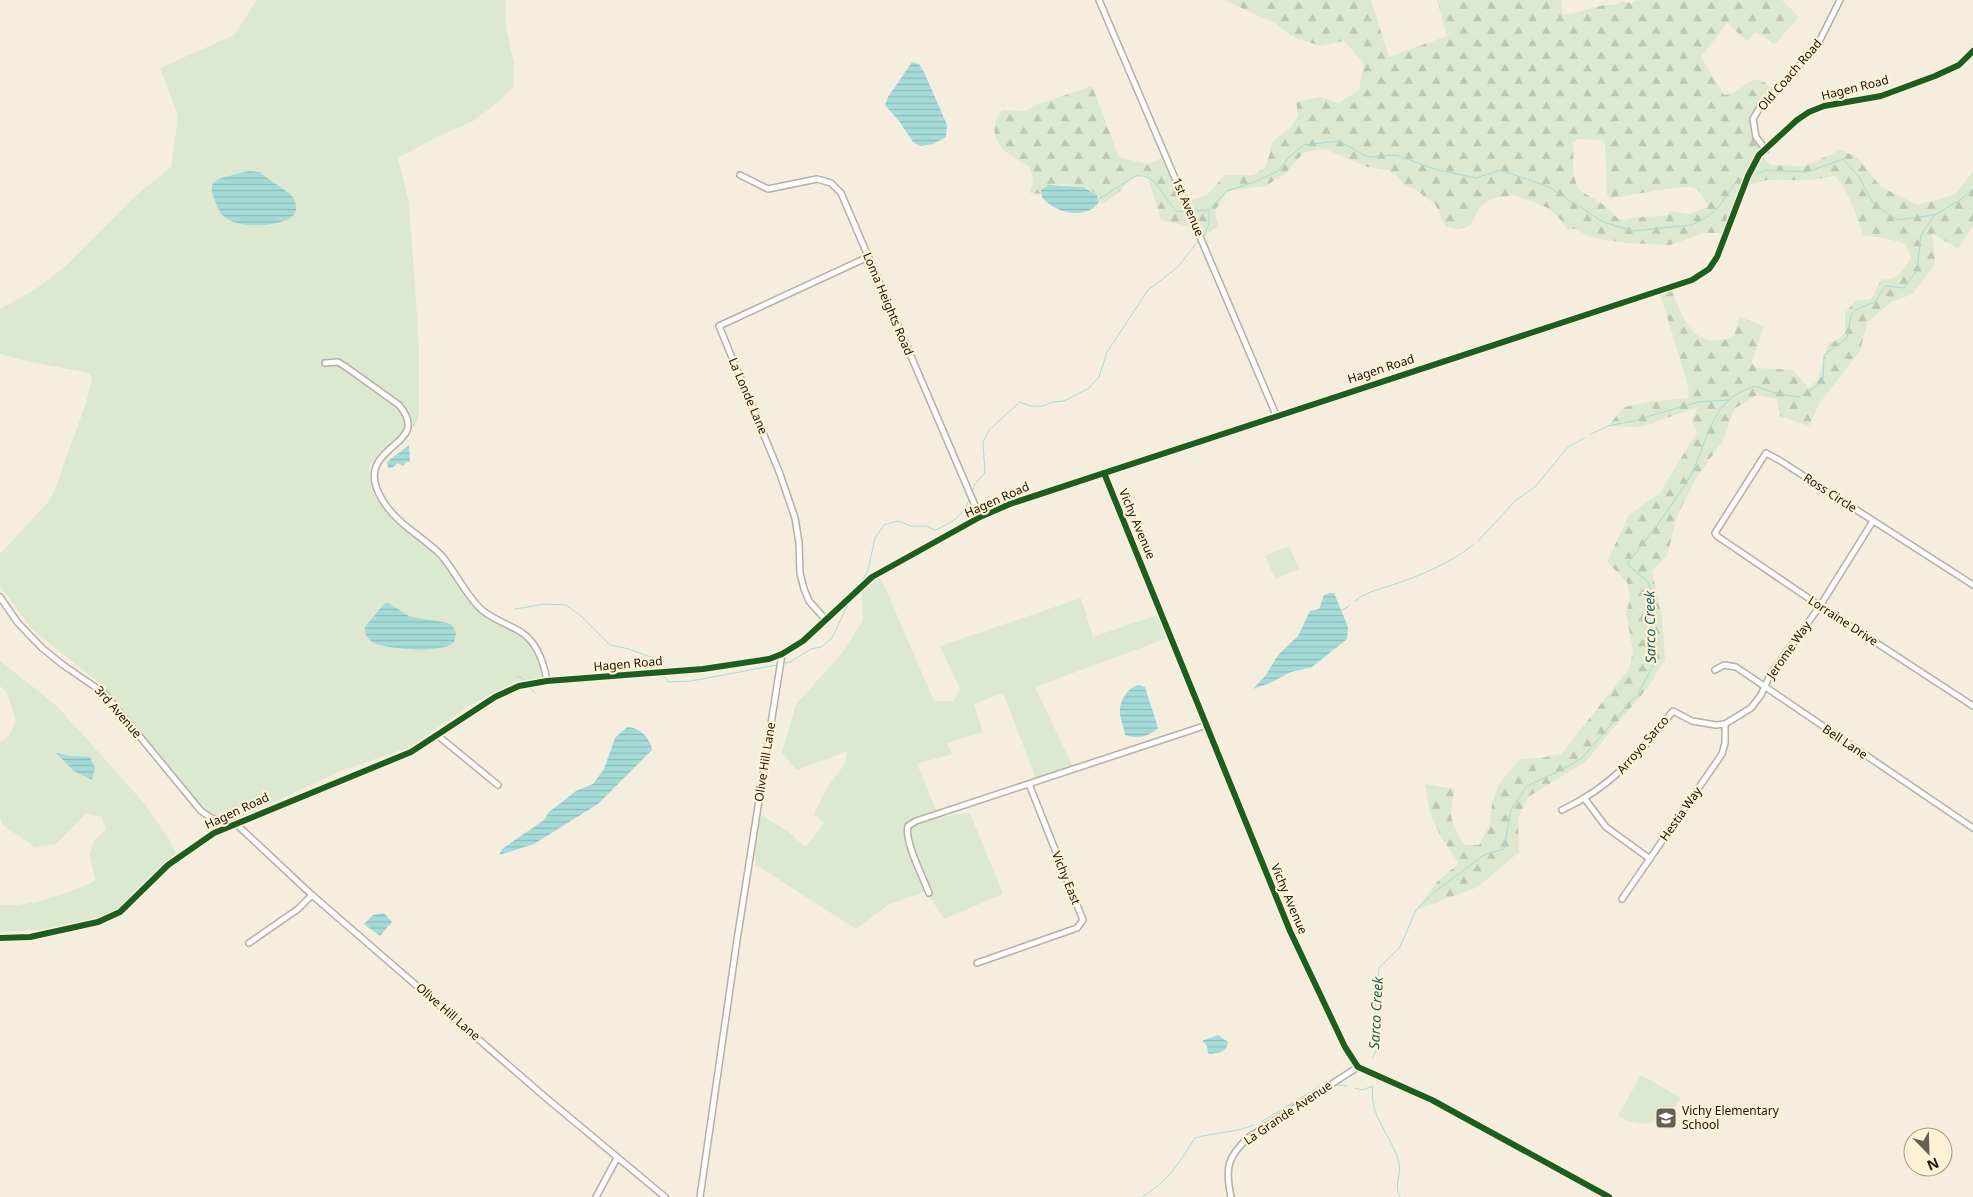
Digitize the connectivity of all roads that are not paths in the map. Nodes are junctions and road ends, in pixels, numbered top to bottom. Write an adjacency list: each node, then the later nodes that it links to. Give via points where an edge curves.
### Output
1 (1099, 0): 8 (street, 1st Avenue)
2 (1840, 0): 4 (street, Old Coach Road, via 1817,46 1753,119 1756,137)
3 (1973, 51): 4 (street, Hagen Road, via 1959,65 1935,76 1881,96 1824,106 1809,112)
4 (1766, 150): 8 (street, Hagen Road, via 1759,155 1751,172 1717,257 1698,277)
5 (740, 176): 6 (street, Loma Heights Road, via 768,189 818,179 831,182 841,193)
6 (868, 257): 10 (street, Loma Heights Road); 16 (street, La Londe Lane, via 720,326 792,511 799,537 804,589 809,601)
7 (325, 363): 19 (street, via 338,362 403,410 408,418 407,431 374,467 381,499 397,519 440,554 481,609 521,632 532,643 542,660)
8 (1276, 415): 9 (street, Hagen Road)
9 (1104, 473): 10 (street, Hagen Road); 23 (street, Vichy Avenue)
10 (980, 517): 16 (street, Hagen Road, via 872,576)
11 (1873, 520): 12 (street, Ross Circle, via 1766,453); 13 (street, Ross Circle); 15 (street, Jerome Way)
12 (1715, 533): 15 (street, Lorraine Drive)
13 (1973, 585)
14 (0, 597): 29 (street, 3rd Avenue, via 18,623 42,648 104,693 201,811 216,820)
15 (1820, 606): 20 (street, Jerome Way, via 1770,675); 21 (street, Lorraine Drive)
16 (825, 619): 17 (street, Hagen Road, via 803,641)
17 (782, 654): 19 (street, Hagen Road, via 703,669); 42 (street, Olive Hill Lane)
18 (1715, 670): 20 (street, Bell Lane, via 1724,665 1736,667)
19 (548, 681): 24 (street, Hagen Road, via 522,685 495,697)
20 (1765, 687): 22 (street, Jerome Way, via 1751,708); 30 (street, Bell Lane)
21 (1973, 706)
22 (1725, 724): 27 (street, Arroyo Sarco, via 1692,721 1673,711 1632,761); 31 (street, Hestia Way, via 1722,754)
23 (1207, 725): 25 (street); 38 (street, Vichy Avenue, via 1290,931 1345,1047)
24 (437, 735): 26 (street); 29 (street, Hagen Road, via 411,752)
25 (1029, 784): 32 (street, via 908,826 909,841); 37 (street, Vichy East, via 1083,920 1077,928)
26 (498, 785)
27 (1585, 799): 28 (street, Arroyo Sarco); 31 (street, via 1606,827)
28 (1562, 810)
29 (235, 823): 33 (street, Olive Hill Lane); 35 (street, Hagen Road, via 214,833 168,865 120,912 106,919 30,937)
30 (1973, 828)
31 (1650, 859): 34 (street, Hestia Way)
32 (930, 893)
33 (312, 895): 36 (street, via 298,909); 39 (street, Olive Hill Lane)
34 (1622, 899)
35 (0, 938)
36 (248, 944)
37 (977, 963)
38 (1358, 1067): 43 (street, La Grande Avenue, via 1236,1148 1229,1160); 44 (street, via 1432,1100)
39 (617, 1158): 40 (street); 41 (street, Olive Hill Lane)
40 (596, 1197)
41 (665, 1197)
42 (700, 1197)
43 (1231, 1197)
44 (1609, 1197)

